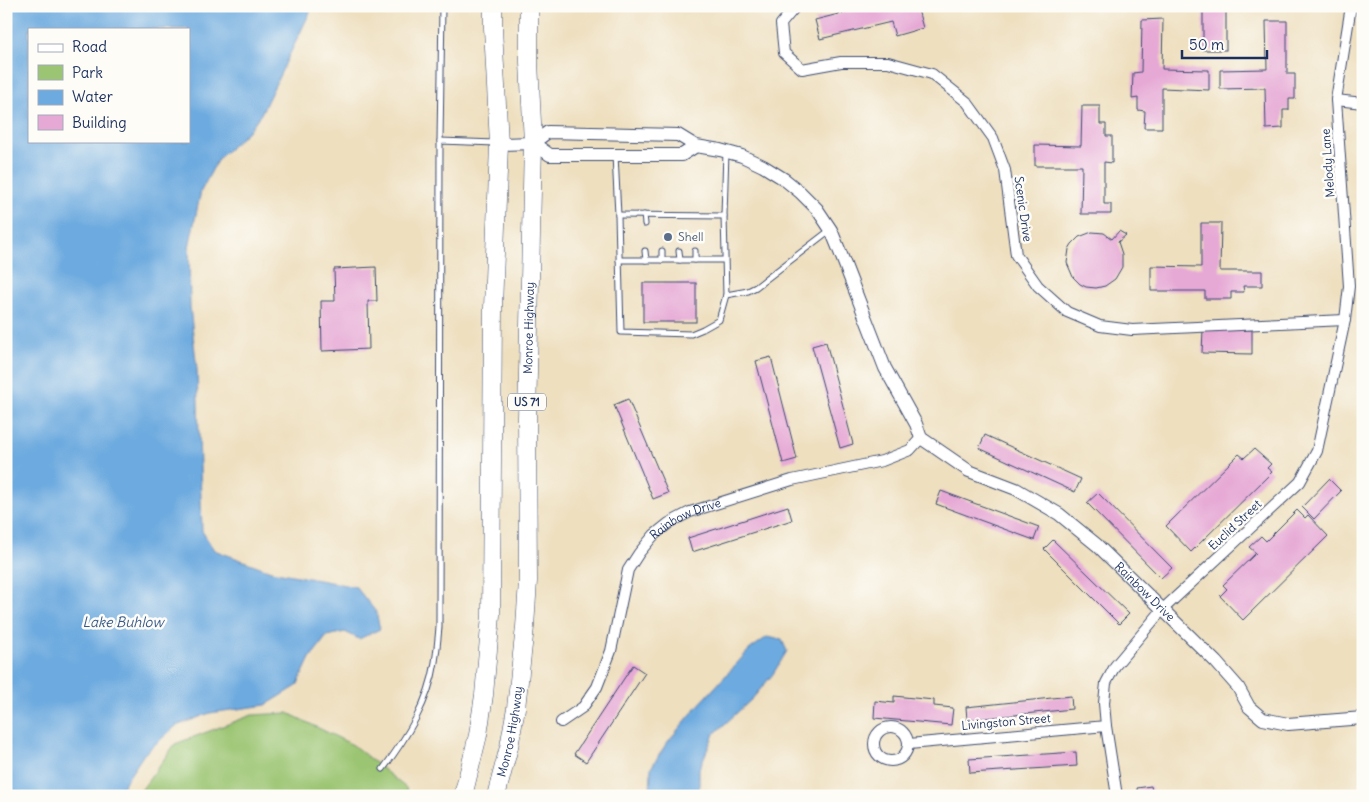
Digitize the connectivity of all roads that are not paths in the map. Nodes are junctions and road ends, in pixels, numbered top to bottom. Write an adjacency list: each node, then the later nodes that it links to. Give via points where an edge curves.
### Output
1 (442, 6): 8 (lane)
2 (493, 6): 10 (highway, US 71)
3 (529, 6): 9 (highway, Monroe Highway / US 71)
4 (796, 6): 36 (street, Scenic Drive, via 781,24 784,53 802,69 841,62 888,62 932,74 967,102 994,138 1005,170 1016,255 1038,286 1067,312 1100,326 1132,330)
5 (1351, 6): 6 (street, Melody Lane)
6 (1336, 100): 7 (street); 36 (street, Melody Lane, via 1348,286)
7 (1363, 103)
8 (440, 141): 10 (lane); 43 (lane, via 439,627 430,686 421,709)
9 (533, 143): 10 (street); 11 (street, via 548,132 678,135); 13 (street, via 550,155); 45 (highway, Monroe Highway / US 71, via 527,408 528,581 516,708)
10 (500, 144): 44 (highway, US 71, via 493,308 491,615 478,735)
11 (696, 146): 12 (street); 13 (street, via 682,155)
12 (726, 151): 19 (lane); 24 (street, via 763,166 784,179 817,209)
13 (615, 154): 14 (lane)
14 (618, 215): 15 (lane); 29 (lane)
15 (644, 215): 16 (lane); 20 (lane)
16 (661, 215): 17 (lane); 21 (lane)
17 (677, 216): 18 (lane); 22 (lane)
18 (694, 216): 19 (lane); 23 (lane)
19 (724, 216): 34 (lane)
20 (645, 224)
21 (661, 224)
22 (678, 224)
23 (694, 224)
24 (831, 230): 35 (lane, via 756,287); 37 (street, via 884,368)
25 (645, 251): 30 (lane)
26 (662, 251): 31 (lane)
27 (679, 251): 32 (lane)
28 (695, 252): 33 (lane)
29 (619, 260): 30 (lane); 35 (lane, via 621,332 691,334 719,320)
30 (646, 260): 31 (lane)
31 (662, 260): 32 (lane)
32 (680, 260): 33 (lane)
33 (695, 260): 34 (lane)
34 (724, 260): 35 (lane)
35 (726, 295)
36 (1345, 320): 38 (street, Euclid Street, via 1316,451 1300,482)
37 (921, 438): 38 (street, Rainbow Drive, via 969,470 1016,489 1059,514); 40 (street, Rainbow Drive, via 910,450 882,461 792,480 690,512 669,523 654,535 628,570 611,651 597,686 583,707)
38 (1162, 610): 39 (street, Rainbow Drive, via 1216,662 1238,687 1249,707 1263,719 1288,724); 41 (street, Euclid Street, via 1115,666 1106,683)
39 (1363, 718)
40 (560, 722)
41 (1106, 726): 42 (street, Livingston Street); 46 (street, Euclid Street)
42 (909, 744)
43 (383, 769)
44 (463, 796)
45 (496, 796)
46 (1117, 796)

